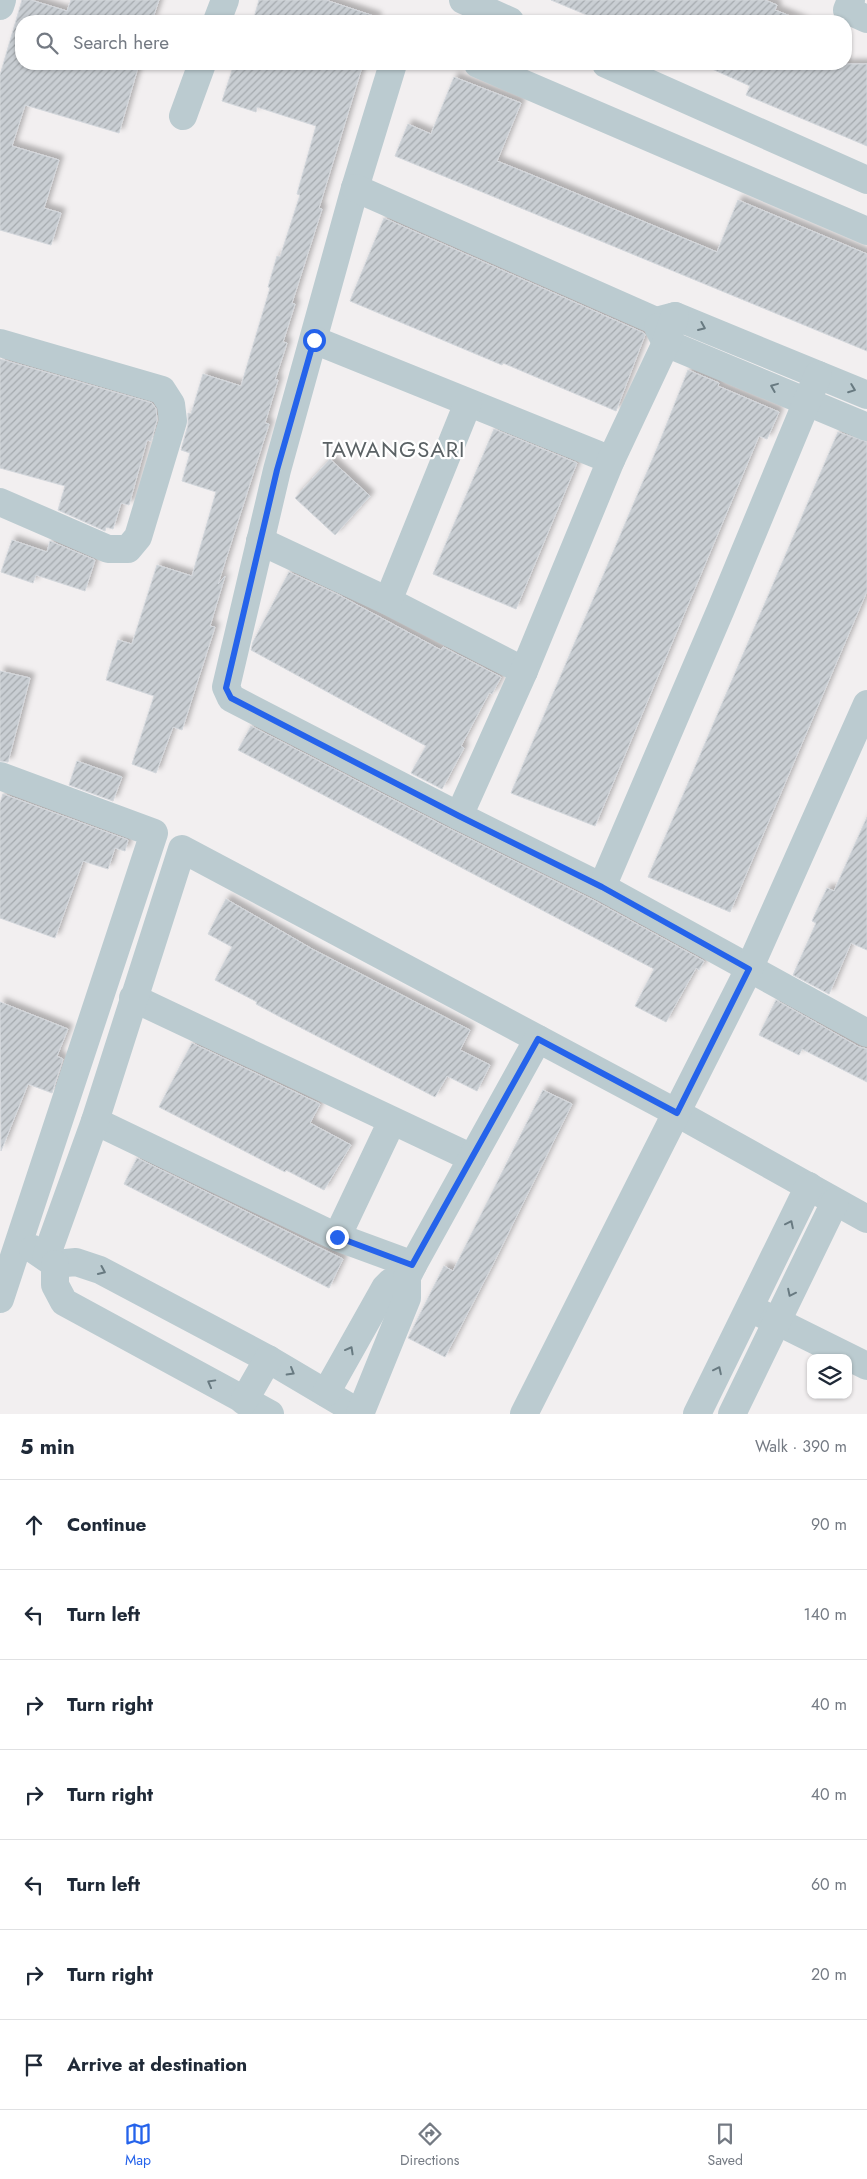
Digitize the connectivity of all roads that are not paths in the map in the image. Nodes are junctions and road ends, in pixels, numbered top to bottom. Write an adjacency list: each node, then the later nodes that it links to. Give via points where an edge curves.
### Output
1 (2, 0): 4 (street)
2 (225, 0): 5 (street)
3 (462, 0): 6 (street)
4 (0, 6)
5 (220, 15)
6 (496, 15)
7 (200, 70): 11 (street)
8 (391, 70): 13 (street)
9 (492, 70): 14 (street)
10 (620, 70): 12 (street)
11 (183, 116)
12 (867, 180)
13 (355, 188): 15 (street); 16 (street)
14 (867, 231)
15 (666, 327): 18 (street, one-way to 18); 20 (street, one-way to 15); 23 (street)
16 (314, 340): 21 (street); 25 (street)
17 (0, 343): 24 (street, via 162,390 171,404 173,421 138,537 128,549 108,549)
18 (818, 376): 19 (street, one-way to 19); 20 (street)
19 (867, 395)
20 (807, 401): 22 (street); 31 (street)
21 (468, 403): 23 (street); 26 (street)
22 (867, 427)
23 (611, 460): 27 (street)
24 (0, 502)
25 (260, 541): 26 (street); 30 (street, via 226,688 228,695)
26 (388, 601): 27 (street)
27 (524, 670): 30 (street)
28 (867, 704): 32 (street)
29 (0, 776): 44 (street, via 154,833)
30 (459, 816): 31 (street)
31 (602, 887): 32 (street)
32 (749, 969): 34 (street); 36 (street)
33 (133, 998): 35 (street, via 182,849); 37 (street); 38 (street)
34 (867, 1033)
35 (538, 1039): 36 (street); 39 (street)
36 (677, 1113): 40 (street); 56 (street)
37 (392, 1120): 39 (street); 43 (street)
38 (95, 1121): 43 (street); 45 (street)
39 (472, 1158): 46 (street)
40 (809, 1186): 41 (street); 48 (street, one-way to 40)
41 (835, 1202): 42 (street); 49 (street, one-way to 49)
42 (867, 1218)
43 (337, 1237): 46 (street)
44 (19, 1241): 45 (street); 47 (street)
45 (51, 1261): 50 (street, one-way to 50, via 76,1262 100,1270); 53 (street, one-way to 45, via 64,1302 55,1286)
46 (410, 1271): 52 (street, one-way to 46, via 385,1288); 55 (street, via 407,1298)
47 (0, 1299)
48 (749, 1308): 49 (street); 57 (street, one-way to 48)
49 (777, 1320): 51 (street); 58 (street)
50 (268, 1359): 52 (street, one-way to 52); 53 (street)
51 (867, 1366)
52 (326, 1393): 55 (street)
53 (244, 1401): 54 (street)
54 (270, 1414)
55 (360, 1414)
56 (524, 1414)
57 (697, 1414)
58 (732, 1414)

